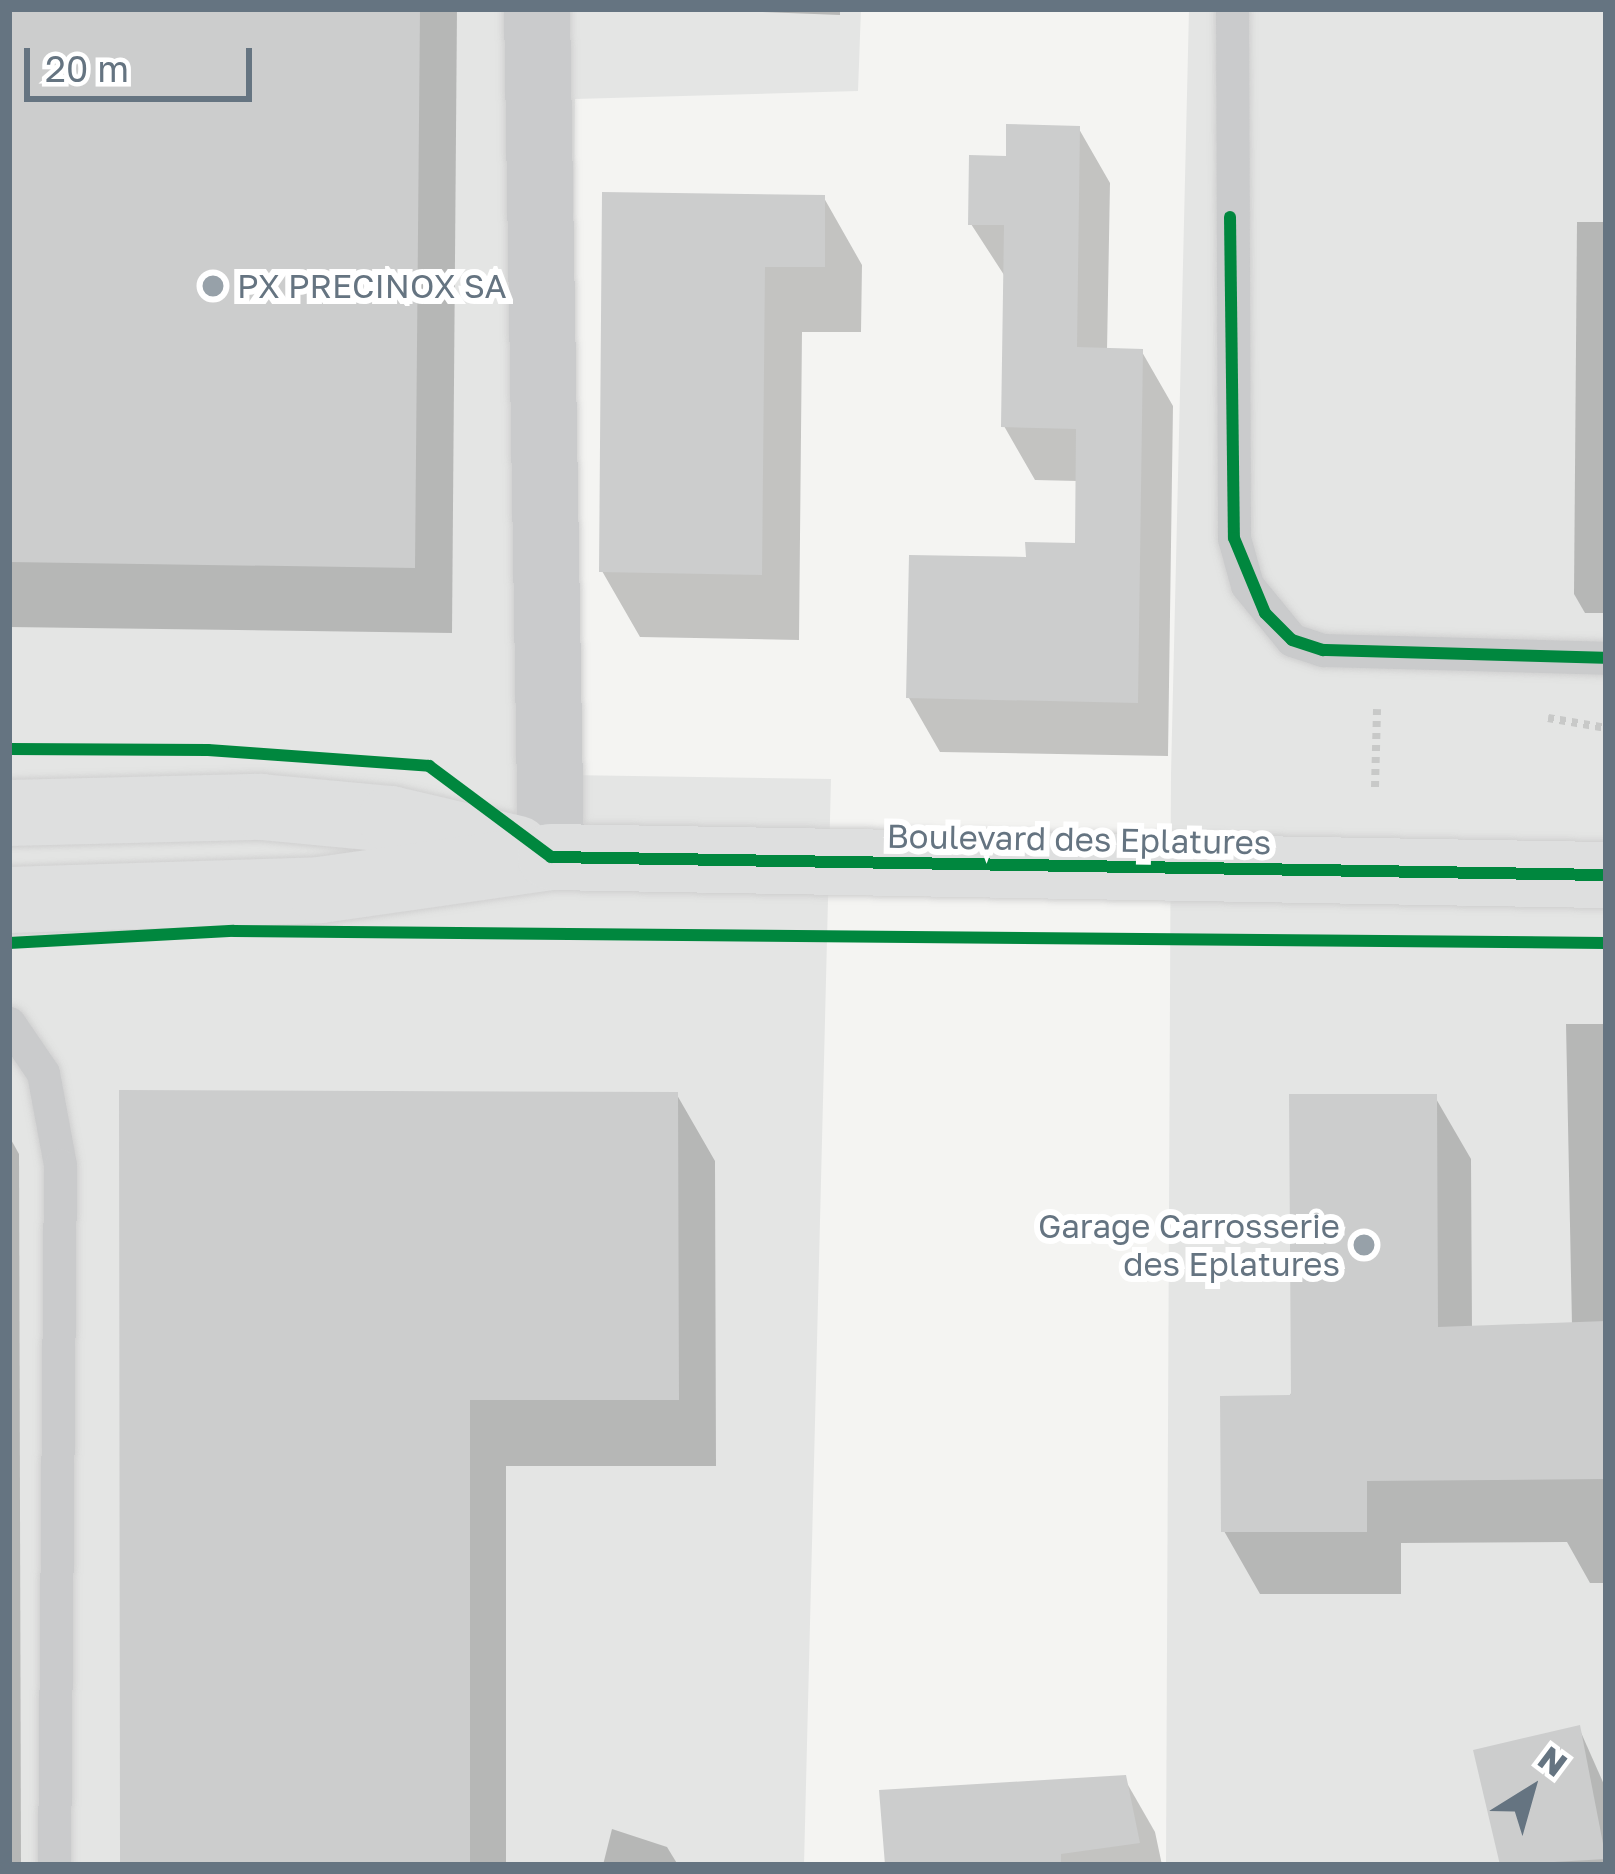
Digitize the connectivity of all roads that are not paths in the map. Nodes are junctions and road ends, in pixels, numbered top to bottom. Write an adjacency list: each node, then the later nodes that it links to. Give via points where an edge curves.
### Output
1 (537, 9): 5 (street)
2 (1232, 9): 3 (lane, via 1234,538 1247,585 1292,640 1323,650)
3 (1606, 658)
4 (9, 813): 5 (main road, Boulevard des Eplatures, via 261,807 391,819)
5 (550, 856): 6 (main road, Boulevard des Eplatures); 7 (main road, Boulevard des Eplatures, via 320,890)
6 (1606, 874)
7 (9, 900)
8 (9, 1023): 9 (lane, via 43,1073 60,1165)
9 (54, 1865)

